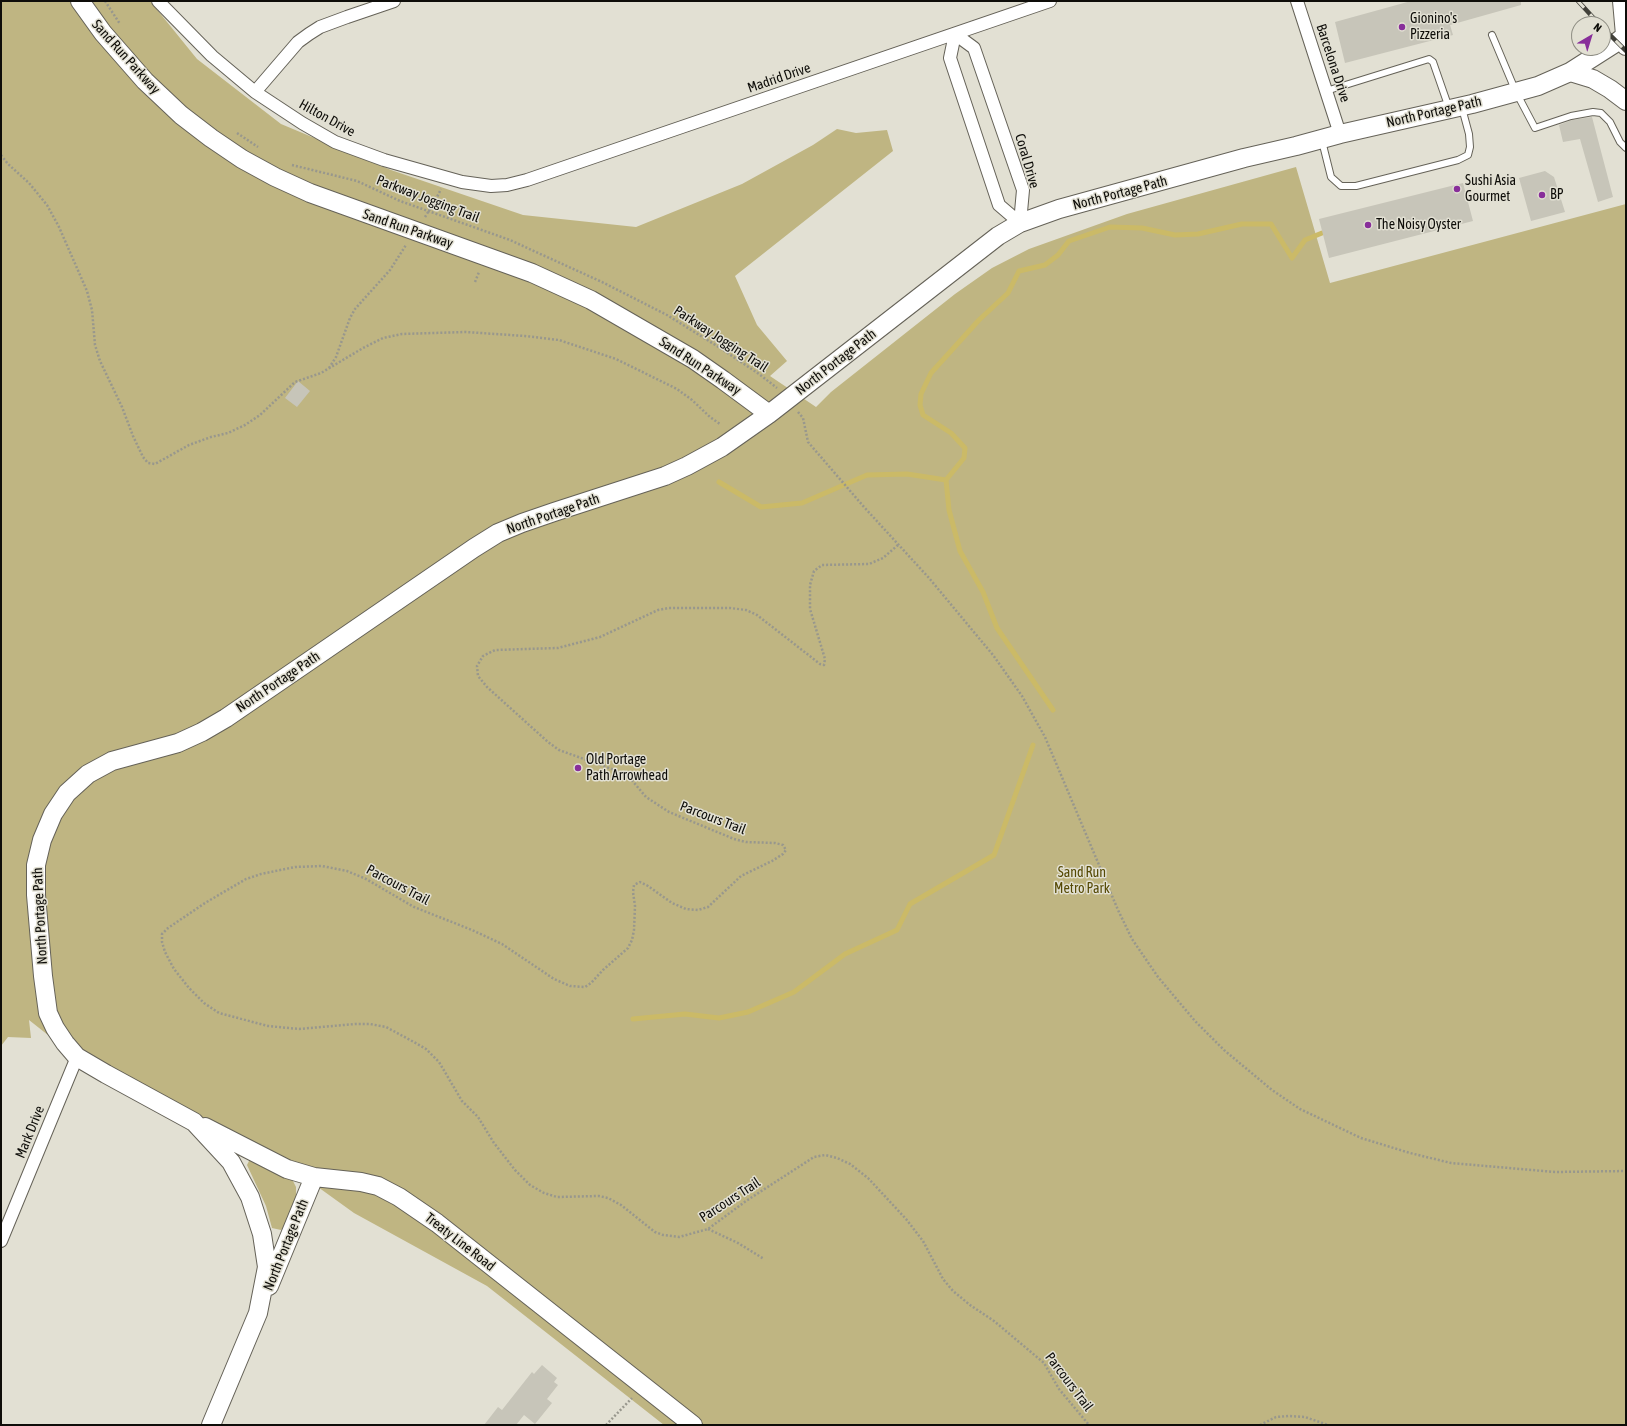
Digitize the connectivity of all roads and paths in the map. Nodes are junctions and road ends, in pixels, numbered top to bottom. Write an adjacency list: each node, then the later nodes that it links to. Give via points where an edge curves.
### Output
1 (80, 1): 29 (main road, Sand Run Parkway, via 103,33 145,81 181,115 211,138 242,159 298,188)
2 (105, 1): 8 (path)
3 (158, 1): 14 (street, Hilton Drive, via 212,56)
4 (394, 1): 14 (street, via 347,17 309,34 298,42)
5 (1050, 1): 9 (street, Madrid Drive)
6 (1297, 1): 13 (street, Barcelona Drive)
7 (1622, 1): 11 (main road)
8 (123, 30)
9 (955, 34): 26 (street, Madrid Drive); 28 (street, Coral Drive, via 974,48 1021,183 1023,190); 28 (street, via 950,58 999,205)
10 (1492, 34): 15 (lane)
11 (1626, 40): 12 (main road, North Portage Path)
12 (1570, 72): 15 (main road, North Portage Path, via 1538,86); 16 (main road, via 1593,79)
13 (1326, 91): 17 (lane, via 1429,59 1433,62); 19 (street, Barcelona Drive)
14 (255, 92): 25 (street, Hilton Drive, via 302,124 335,142 384,160)
15 (1516, 92): 17 (main road, North Portage Path); 22 (lane, via 1535,128 1570,116 1593,112 1601,114 1610,122)
16 (1626, 101)
17 (1456, 108): 19 (main road, North Portage Path); 20 (lane, via 1469,134 1468,155 1458,160 1356,186 1341,186 1331,177)
18 (236, 132): 21 (path)
19 (1340, 134): 20 (main road, North Portage Path)
20 (1322, 139): 28 (main road, North Portage Path, via 1059,209)
21 (260, 148)
22 (1626, 148)
23 (1, 155): 30 (path, via 47,205 59,227 87,291 100,361 133,436 148,463 155,464 189,445 245,425 260,415 295,382)
24 (288, 163): 27 (path, Parkway Jogging Trail, via 357,181)
25 (446, 177): 26 (street, Hilton Drive, via 491,186); 27 (path, via 440,193)
26 (518, 183)
27 (428, 211): 29 (path); 31 (path, Parkway Jogging Trail, via 510,240 602,282 667,315)
28 (1020, 223): 32 (main road, North Portage Path, via 998,236)
29 (415, 231): 30 (path, via 390,270 350,318 336,357); 32 (main road, Sand Run Parkway, via 532,273 591,300 693,359)
30 (328, 370): 33 (path, via 383,338 402,334 466,332 559,340 616,359 678,389)
31 (773, 384)
32 (769, 414): 36 (main road, North Portage Path, via 722,447 666,476 498,533 202,732 178,743 112,761 88,774 67,793 52,814 42,840 36,865 36,895 48,1013 55,1028)
33 (720, 424)
34 (808, 442): 35 (path)
35 (898, 545): 38 (path, via 993,655 1022,696 1045,737 1132,939 1158,977 1195,1021 1242,1066 1300,1109 1361,1138 1410,1153 1451,1163 1548,1171); 40 (path, Parcours Trail, via 883,558 869,564 822,564 814,571 810,585 810,609 825,659 824,665 757,614 730,608 658,610 600,637 558,648 495,650 483,656 477,666 478,676 559,750 620,772 630,778 646,797 669,812 734,839 776,843 783,845 786,850 772,861 741,876 708,907 698,910 686,909 672,903 640,882 634,885 632,940 628,948 585,987 570,986 554,979 502,944 414,907 366,878 322,866 295,867 246,879 188,914 162,934 165,952 174,969 189,988 219,1013 268,1026 299,1030 370,1024 386,1027 426,1049 439,1062 462,1101 478,1117 515,1170 537,1189 557,1197 608,1198 663,1235 679,1237)
36 (77, 1057): 37 (main road, North Portage Path); 41 (street, Mark Drive)
37 (194, 1122): 39 (main road, Treaty Line Road, via 287,1169); 43 (main road, North Portage Path, via 231,1162 252,1204 262,1234 267,1266)
38 (1626, 1171)
39 (314, 1177): 43 (main road, North Portage Path); 44 (main road, Treaty Line Road, via 378,1186 399,1197 437,1223)
40 (708, 1229): 42 (path); 48 (path, Parcours Trail, via 814,1157 825,1155 850,1164 868,1178 906,1219 923,1241 943,1279 953,1292 994,1321 1044,1362 1059,1390)
41 (1, 1241)
42 (764, 1259)
43 (258, 1313): 45 (main road, North Portage Path)
44 (643, 1386): 46 (path); 47 (main road, Treaty Line Road)
45 (211, 1425)
46 (606, 1425)
47 (693, 1425)
48 (1089, 1425)
49 (1260, 1425): 50 (path, via 1276,1417 1289,1416 1305,1417)
50 (1328, 1425)

